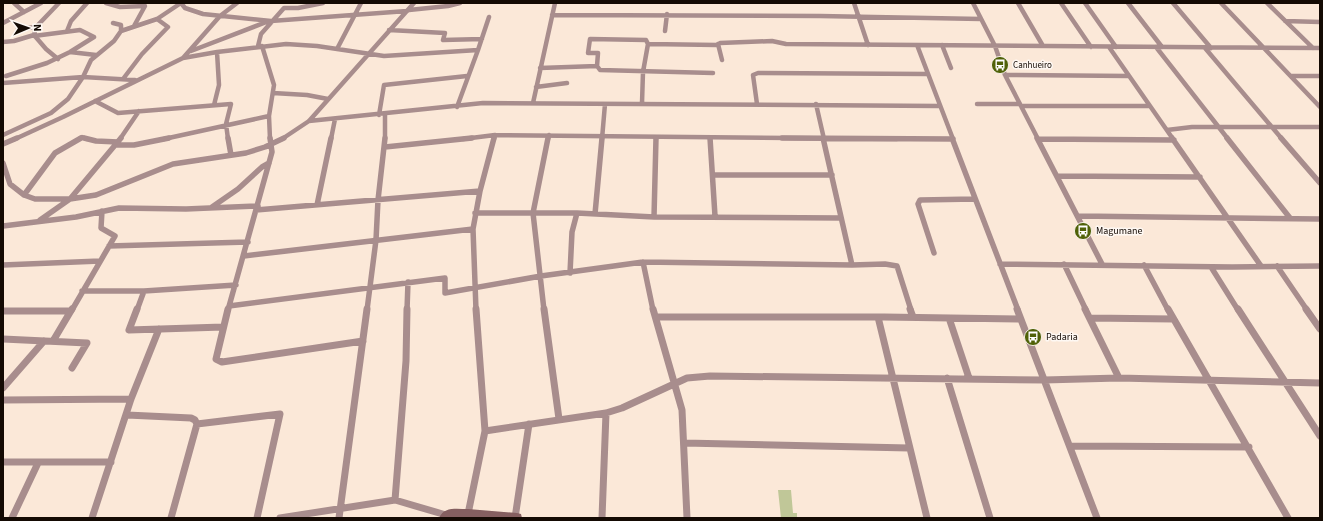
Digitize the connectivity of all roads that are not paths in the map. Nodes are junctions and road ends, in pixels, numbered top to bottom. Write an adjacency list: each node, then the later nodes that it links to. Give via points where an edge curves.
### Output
1 (14, 3): 25 (street)
2 (41, 3): 25 (street)
3 (59, 3): 40 (street)
4 (87, 3): 43 (street, via 71,21)
5 (106, 3): 39 (street, via 120,7 145,6)
6 (181, 3): 29 (street, via 192,11); 32 (street)
7 (237, 3): 29 (street)
8 (288, 3): 23 (street)
9 (323, 3): 23 (street)
10 (361, 3): 27 (street)
11 (414, 3): 24 (street)
12 (460, 3): 24 (street)
13 (555, 3): 28 (street)
14 (854, 3): 31 (street)
15 (973, 3): 33 (street)
16 (1018, 3): 56 (street)
17 (1061, 3): 57 (street)
18 (1086, 3): 59 (street)
19 (1128, 3): 60 (street)
20 (1173, 3): 61 (street)
21 (1221, 3): 62 (street)
22 (1267, 3): 35 (street)
23 (284, 8): 34 (street)
24 (408, 10): 27 (street); 42 (street)
25 (24, 12): 36 (street)
26 (667, 14): 28 (street); 31 (street); 45 (street)
27 (356, 15): 34 (street); 65 (street)
28 (552, 15): 76 (street)
29 (220, 16): 34 (street); 68 (street)
30 (489, 17): 47 (street)
31 (859, 17): 33 (street); 51 (street)
32 (157, 19): 39 (street); 88 (street, via 168,27 138,58)
33 (981, 19): 55 (street)
34 (270, 21): 54 (street, via 261,34); 68 (street)
35 (1285, 21): 37 (street); 63 (street)
36 (3, 22)
37 (1320, 22)
38 (113, 24): 44 (street, via 121,25)
39 (134, 26): 44 (street)
40 (36, 27): 41 (street); 46 (street)
41 (18, 29)
42 (389, 30): 47 (street, via 445,33 443,40); 70 (street)
43 (67, 31): 46 (street); 67 (street, via 80,30 94,37)
44 (121, 31): 71 (street, via 114,41)
45 (665, 31)
46 (34, 35): 48 (street); 73 (street)
47 (482, 38): 66 (street)
48 (3, 42)
49 (648, 44): 50 (street); 75 (street, via 642,39 590,39 588,53 598,53); 78 (street)
50 (718, 44): 51 (street, via 772,41 786,44); 74 (street)
51 (868, 45): 52 (street)
52 (917, 45): 53 (street); 80 (street)
53 (942, 45): 55 (street); 77 (street)
54 (260, 46): 65 (street, via 286,44); 69 (street); 92 (street, via 272,78)
55 (995, 46): 56 (street); 81 (street)
56 (1042, 46): 57 (street)
57 (1091, 47): 58 (street)
58 (1109, 47): 59 (street); 83 (street)
59 (1116, 47): 60 (street)
60 (1159, 47): 61 (street); 115 (street)
61 (1208, 48): 62 (street); 117 (street)
62 (1266, 48): 63 (street); 84 (street)
63 (1313, 48): 64 (street)
64 (1320, 48)
65 (337, 49): 70 (street)
66 (478, 50): 70 (street, via 395,56); 82 (street)
67 (70, 52): 71 (street); 73 (street)
68 (189, 52): 72 (street)
69 (217, 52): 72 (street); 101 (street, via 220,80 219,93)
70 (368, 54): 93 (street)
71 (96, 55): 86 (street)
72 (183, 58): 89 (street)
73 (58, 59): 87 (street)
74 (722, 60)
75 (597, 66): 76 (street); 78 (street, via 600,70)
76 (540, 68): 91 (street)
77 (951, 68)
78 (643, 72): 79 (street); 96 (street)
79 (712, 73)
80 (927, 74): 98 (street, via 758,73 753,77); 103 (street)
81 (1005, 75): 83 (street); 102 (street)
82 (467, 76): 106 (street); 109 (street, via 384,85)
83 (1129, 76): 104 (street)
84 (1291, 76): 85 (street); 105 (street)
85 (1320, 76)
86 (83, 77): 87 (street); 88 (street); 108 (street, via 68,99)
87 (4, 78)
88 (123, 79): 89 (street)
89 (135, 80): 94 (street)
90 (567, 83): 91 (street)
91 (536, 87): 95 (street)
92 (273, 93): 93 (street); 110 (street)
93 (328, 99): 113 (street)
94 (95, 101): 107 (street, via 118,113); 111 (street)
95 (533, 103): 97 (street); 106 (street, via 483,103)
96 (642, 103): 97 (street); 98 (street)
97 (605, 104): 122 (street)
98 (757, 104): 99 (street)
99 (816, 104): 103 (street); 125 (street)
100 (978, 104): 102 (street)
101 (214, 105): 107 (street); 114 (street, via 232,104)
102 (1021, 105): 104 (street); 127 (street)
103 (939, 106): 126 (street)
104 (1150, 106): 118 (street)
105 (1320, 106)
106 (457, 107): 109 (street)
107 (139, 111): 129 (street)
108 (51, 113): 111 (street); 119 (street)
109 (382, 114): 112 (street); 132 (street)
110 (269, 116): 114 (street); 131 (street)
111 (62, 118): 130 (street)
112 (335, 119): 113 (street); 148 (street)
113 (309, 121): 131 (street)
114 (226, 124): 129 (street, via 134,145); 133 (street)
115 (1219, 127): 117 (street); 118 (street); 161 (street)
116 (1320, 127): 117 (street)
117 (1273, 128): 140 (street)
118 (1167, 130): 128 (street)
119 (3, 135)
120 (495, 135): 121 (street); 132 (street); 143 (street)
121 (548, 135): 122 (street); 153 (street)
122 (602, 136): 123 (street); 155 (street)
123 (656, 137): 124 (street); 158 (street)
124 (710, 138): 125 (street); 136 (street)
125 (824, 139): 126 (street); 137 (street)
126 (953, 139): 146 (street)
127 (1038, 139): 128 (street); 138 (street)
128 (1174, 140): 139 (street)
129 (116, 143): 144 (street, via 82,137 55,153); 145 (street)
130 (3, 144)
131 (270, 145): 133 (street); 135 (street, via 272,152)
132 (385, 147): 147 (street)
133 (231, 156): 145 (street, via 173,164 96,195)
134 (3, 163): 142 (street)
135 (268, 163): 149 (street, via 238,190); 150 (street)
136 (713, 175): 137 (street); 156 (street)
137 (832, 175): 159 (street)
138 (1057, 176): 139 (street); 157 (street)
139 (1200, 177): 160 (street)
140 (1320, 183)
141 (3, 184): 142 (street)
142 (10, 184): 144 (street)
143 (480, 191): 147 (street); 152 (street)
144 (24, 195): 145 (street, via 35,199)
145 (70, 199): 163 (street)
146 (975, 199): 169 (street, via 920,200 918,204); 173 (street)
147 (378, 200): 148 (street); 166 (street)
148 (317, 205): 150 (street)
149 (212, 207): 150 (street); 151 (street, via 119,208)
150 (257, 208): 167 (street)
151 (102, 211): 163 (street); 168 (street, via 101,228 115,236)
152 (475, 213): 153 (street); 165 (street)
153 (533, 213): 154 (street); 184 (street)
154 (577, 213): 155 (street); 183 (street, via 572,232)
155 (596, 214): 158 (street)
156 (715, 216): 158 (street); 159 (street)
157 (1078, 216): 160 (street); 175 (street)
158 (654, 217)
159 (841, 218): 177 (street)
160 (1228, 218): 161 (street); 179 (street)
161 (1290, 218): 162 (street)
162 (1320, 219)
163 (39, 221): 164 (street)
164 (3, 226)
165 (473, 229): 166 (street); 188 (street)
166 (376, 240): 170 (street); 187 (street)
167 (248, 242): 168 (street); 170 (street)
168 (109, 246): 171 (street)
169 (934, 253)
170 (244, 256): 186 (street)
171 (100, 261): 176 (street); 189 (street)
172 (643, 262): 177 (street); 183 (street); 194 (street)
173 (1000, 264): 174 (street); 199 (street)
174 (1064, 264): 175 (street); 198 (street)
175 (1102, 264): 178 (street)
176 (3, 265)
177 (852, 265): 196 (street, via 897,266)
178 (1144, 265): 182 (street); 200 (street)
179 (1261, 266): 180 (street); 182 (street)
180 (1277, 266): 181 (street); 201 (street)
181 (1320, 266)
182 (1212, 267): 216 (street)
183 (570, 273): 184 (street)
184 (540, 276): 188 (street); 224 (street)
185 (408, 282): 187 (street); 188 (street, via 445,278 445,292); 236 (street, via 406,362)
186 (236, 285): 190 (street); 191 (street)
187 (369, 287): 191 (street); 208 (street)
188 (474, 287): 227 (street)
189 (82, 290): 190 (street); 193 (street)
190 (144, 290): 204 (street, via 129,330)
191 (229, 306): 202 (street)
192 (3, 311): 193 (street)
193 (70, 311): 207 (street)
194 (656, 317): 195 (street); 217 (street)
195 (878, 317): 196 (street); 210 (street)
196 (913, 317): 197 (street)
197 (949, 318): 199 (street); 212 (street)
198 (1090, 318): 200 (street); 213 (street)
199 (1020, 319): 214 (street, via 1031,341)
200 (1173, 319): 215 (street)
201 (1317, 321): 203 (street)
202 (223, 327): 204 (street); 208 (street, via 216,359 222,362)
203 (1320, 328)
204 (159, 329): 220 (street)
205 (3, 339): 206 (street)
206 (44, 341): 207 (street); 219 (street)
207 (53, 341): 209 (street, via 87,343)
208 (363, 341): 237 (street)
209 (72, 368)
210 (892, 378): 211 (street); 217 (street, via 710,376 687,378); 232 (street)
211 (947, 378): 212 (street); 250 (street)
212 (969, 378): 214 (street)
213 (1119, 378): 214 (street); 215 (street)
214 (1044, 380): 230 (street)
215 (1209, 381): 216 (street); 231 (street)
216 (1285, 382): 218 (street); 228 (street)
217 (674, 383): 222 (street); 229 (street, via 682,410)
218 (1320, 383)
219 (3, 388)
220 (131, 399): 221 (street); 223 (street)
221 (3, 400)
222 (606, 413): 224 (street); 247 (street)
223 (127, 415): 225 (street, via 191,418); 234 (street)
224 (559, 419): 226 (street)
225 (197, 424): 242 (street); 243 (street, via 280,414)
226 (529, 424): 227 (street); 246 (street)
227 (485, 431): 238 (street)
228 (1320, 436)
229 (684, 443): 232 (street); 248 (street)
230 (1070, 446): 231 (street); 251 (street)
231 (1249, 447): 252 (street)
232 (909, 448): 249 (street)
233 (3, 462): 235 (street)
234 (110, 462): 235 (street); 241 (street)
235 (38, 463): 240 (street)
236 (396, 500): 237 (street); 239 (street)
237 (340, 509): 244 (street); 245 (street)
238 (468, 514): 239 (street); 246 (street)
239 (445, 516)
240 (12, 518)
241 (92, 518)
242 (171, 518)
243 (257, 518)
244 (280, 518)
245 (339, 518)
246 (516, 518)
247 (602, 518)
248 (687, 518)
249 (927, 518)
250 (990, 518)
251 (1097, 518)
252 (1288, 518)

